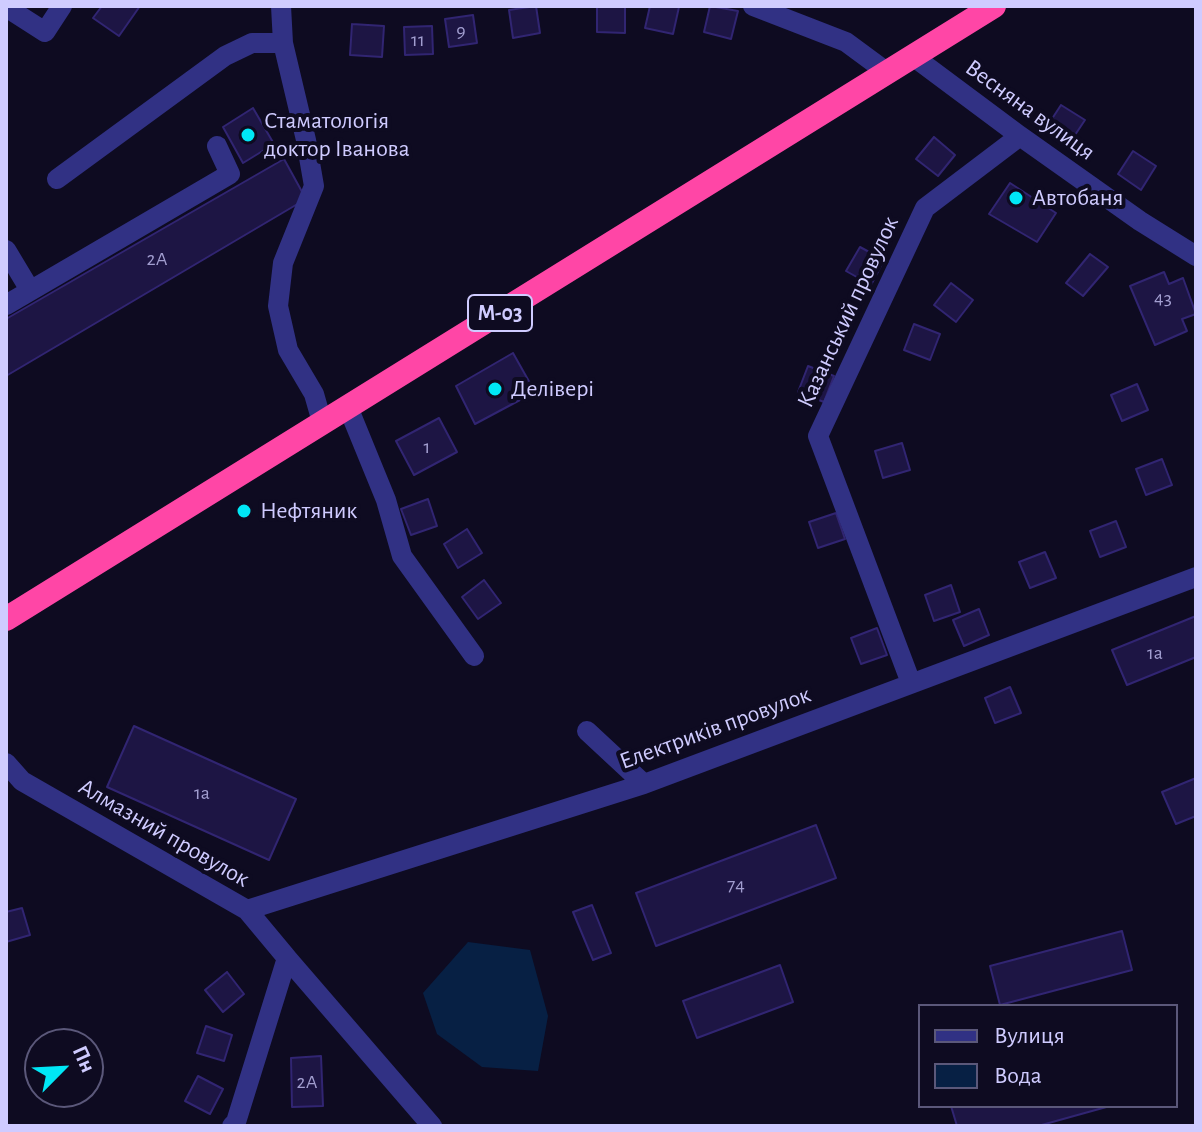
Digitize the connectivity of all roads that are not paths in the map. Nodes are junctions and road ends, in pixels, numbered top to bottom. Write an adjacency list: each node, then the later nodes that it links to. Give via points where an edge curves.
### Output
1 (62, 6): 5 (street, via 45,32)
2 (281, 6): 6 (street)
3 (753, 6): 8 (street, via 846,42)
4 (994, 6): 7 (highway, М-03)
5 (6, 7)
6 (283, 43): 11 (street, via 252,43 225,56); 17 (street, via 314,186 283,263 278,306 288,350 314,394)
7 (914, 57): 8 (highway, М-03); 9 (street, Весняна вулиця)
8 (888, 73): 16 (highway, М-03)
9 (1020, 136): 13 (street, Весняна вулиця); 21 (street, Казанський провулок, via 925,208 818,436)
10 (217, 146): 14 (street, via 230,174)
11 (57, 179)
12 (6, 250): 14 (street)
13 (1196, 256)
14 (30, 290): 15 (street)
15 (6, 305)
16 (348, 407): 17 (highway, М-03); 20 (street, via 386,500 402,556)
17 (322, 422): 19 (highway, М-03)
18 (1196, 577): 21 (street, Електриків провулок)
19 (6, 619)
20 (474, 656)
21 (911, 683): 24 (street, Електриків провулок)
22 (587, 731): 24 (street)
23 (6, 763): 25 (street, Алмазний провулок, via 22,781)
24 (644, 784): 25 (street, Електриків провулок)
25 (247, 910): 26 (street, Алмазний провулок)
26 (287, 958): 27 (street); 28 (street, Алмазний провулок)
27 (232, 1126)
28 (432, 1126)

